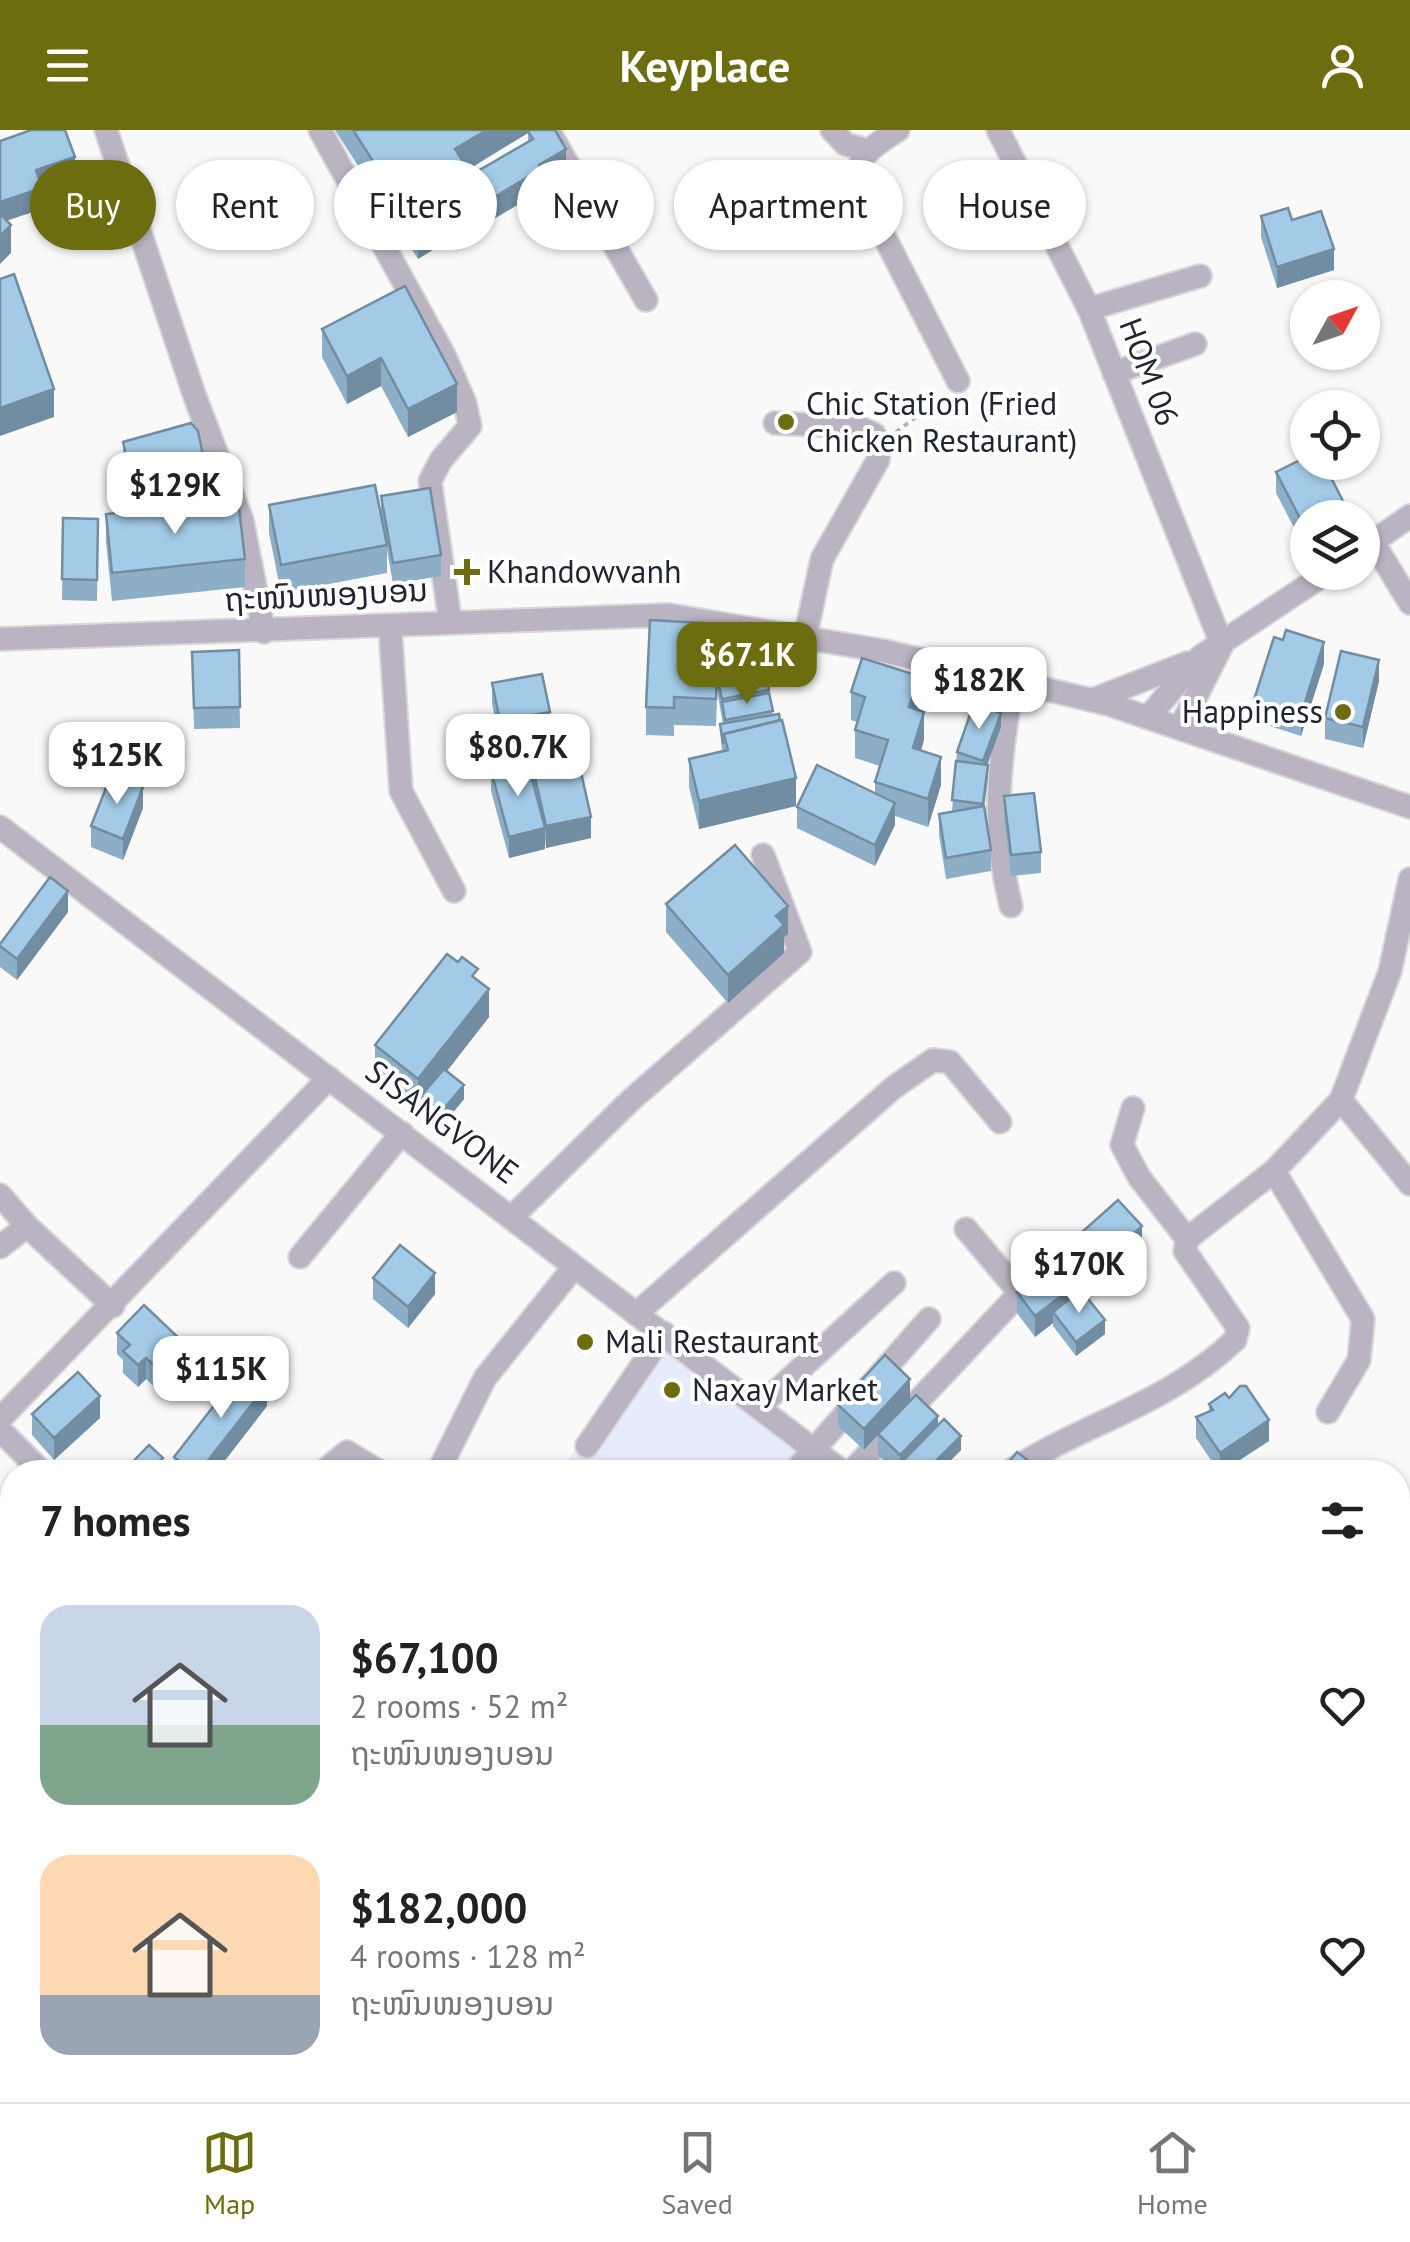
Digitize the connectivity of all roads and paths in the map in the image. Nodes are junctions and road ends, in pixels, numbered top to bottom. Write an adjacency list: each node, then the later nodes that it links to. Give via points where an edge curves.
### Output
1 (106, 130): 23 (street, via 242,520)
2 (320, 130): 21 (street, via 465,402 470,426 430,481)
3 (548, 130): 9 (street)
4 (832, 130): 7 (street, via 845,144)
5 (898, 130): 7 (street)
6 (998, 130): 10 (street, HOM 06)
7 (868, 150): 13 (street, via 857,183)
8 (1200, 276): 10 (street)
9 (646, 300)
10 (1089, 309): 12 (street, HOM 06)
11 (1195, 344): 12 (street)
12 (1114, 372): 26 (street, HOM 06)
13 (958, 380): 15 (path)
14 (776, 423): 15 (street, via 858,427)
15 (880, 444): 24 (street, via 878,460 822,560)
16 (1410, 516): 17 (street)
17 (1380, 537)
18 (1380, 562): 20 (street)
19 (1302, 590): 26 (street)
20 (1410, 603)
21 (450, 620): 22 (street, ຖະໜົນໜອງບອນ); 24 (street, ຖະໜົນໜອງບອນ, via 669,615)
22 (390, 626): 23 (street, ຖະໜົນໜອງບອນ); 36 (street, via 400,791)
23 (264, 632): 25 (street, ຖະໜົນໜອງບອນ)
24 (805, 638): 28 (street, ຖະໜົນໜອງບອນ)
25 (0, 639)
26 (1222, 645): 27 (street); 31 (street)
27 (1200, 657): 29 (street); 30 (street)
28 (1013, 682): 29 (street, ຖະໜົນໜອງບອນ); 37 (street, via 998,764 997,829)
29 (1092, 700): 30 (street, ຖະໜົນໜອງບອນ)
30 (1149, 716): 31 (street, ຖະໜົນໜອງບອນ)
31 (1180, 726): 32 (street, ຖະໜົນໜອງບອນ)
32 (1410, 807)
33 (0, 826): 38 (street, SISANGVONE)
34 (763, 855): 46 (street, via 800,952 631,1100)
35 (1410, 879): 39 (street, via 1390,971)
36 (454, 891)
37 (1011, 906)
38 (329, 1078): 42 (street, SISANGVONE); 56 (street)
39 (1341, 1100): 43 (street); 44 (street)
40 (1133, 1108): 49 (street, via 1122,1145)
41 (1000, 1122): 57 (street, via 950,1062 933,1060)
42 (402, 1134): 46 (street, SISANGVONE); 51 (street)
43 (1274, 1171): 49 (street); 61 (street, via 1363,1319 1359,1360)
44 (1410, 1184)
45 (0, 1195): 47 (street)
46 (512, 1216): 53 (street, SISANGVONE)
47 (27, 1226): 50 (street); 56 (street)
48 (966, 1229): 55 (street)
49 (1187, 1239): 73 (street, via 1185,1251 1238,1328 1235,1340 1145,1406)
50 (0, 1248)
51 (300, 1257)
52 (1054, 1257): 55 (street)
53 (574, 1267): 57 (street, SISANGVONE); 69 (street, via 485,1378)
54 (894, 1283): 60 (street)
55 (1020, 1293): 72 (street)
56 (113, 1306): 62 (street)
57 (637, 1314): 59 (street, SISANGVONE)
58 (929, 1319): 65 (street)
59 (664, 1333): 60 (street, SISANGVONE); 64 (street)
60 (760, 1406): 65 (street, SISANGVONE)
61 (1328, 1412)
62 (0, 1419)
63 (0, 1430): 66 (street)
64 (587, 1446)
65 (813, 1447): 70 (street); 71 (street, SISANGVONE)
66 (30, 1460)
67 (337, 1460): 68 (street, via 347,1452)
68 (360, 1460)
69 (444, 1460)
70 (803, 1460)
71 (829, 1460)
72 (862, 1460)
73 (1027, 1460)

